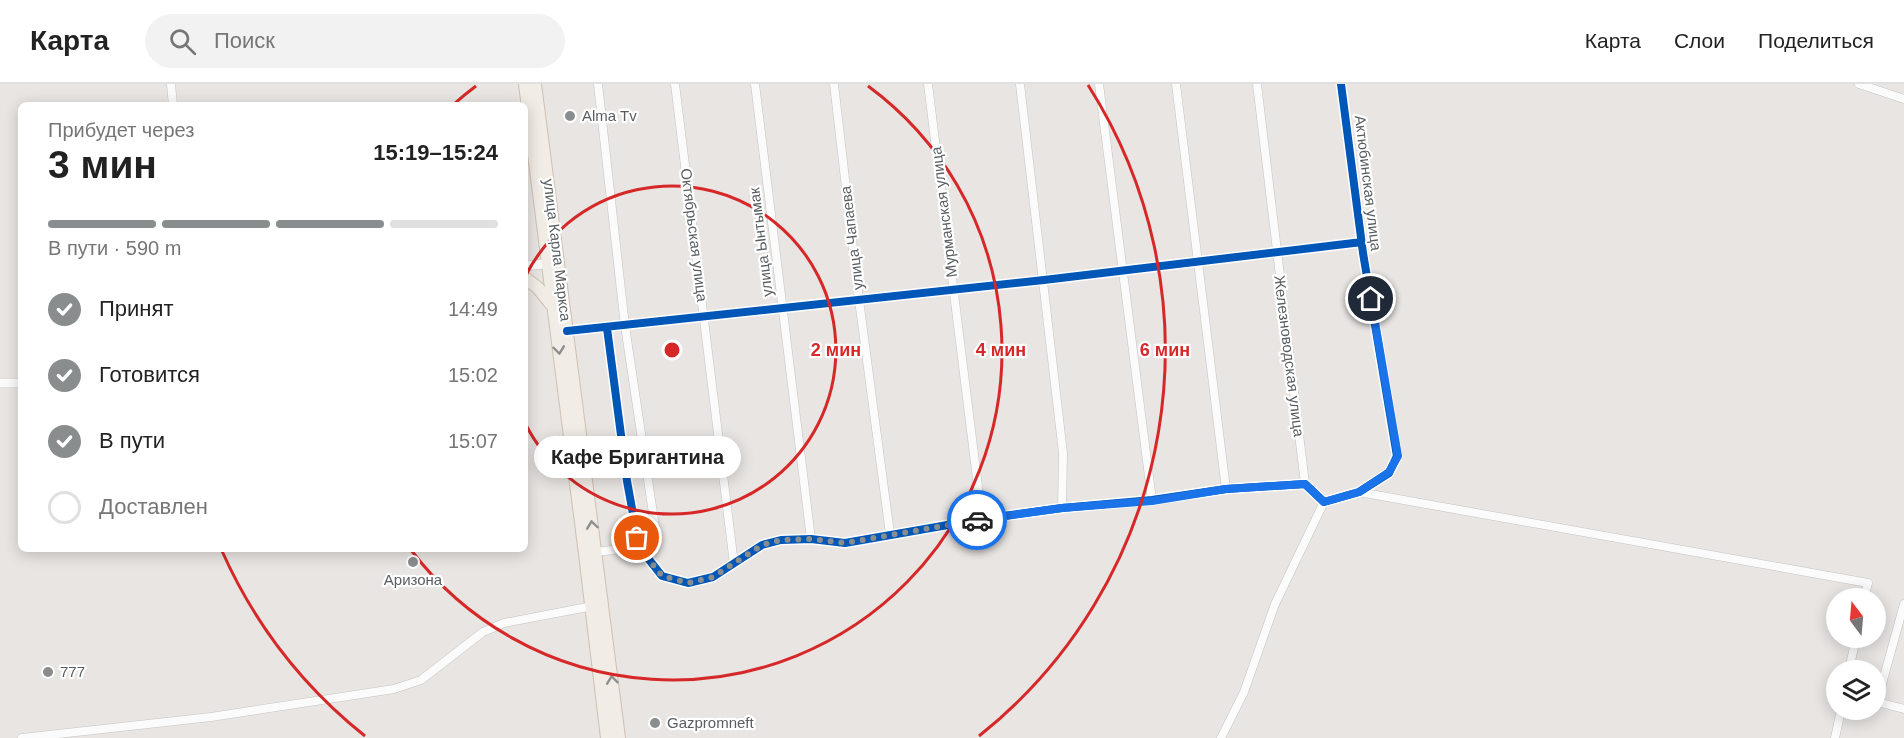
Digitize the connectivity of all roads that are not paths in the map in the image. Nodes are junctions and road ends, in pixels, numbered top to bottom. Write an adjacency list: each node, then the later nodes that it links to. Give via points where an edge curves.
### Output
1 (171, 84): 16 (street)
2 (525, 84): 17 (main road, улица Карла Маркса)
3 (535, 84): 22 (main road, улица Карла Маркса)
4 (598, 84): 32 (street)
5 (675, 84): 31 (street, Октябрьская улица)
6 (755, 84): 30 (street, улица Ынтымак)
7 (834, 84): 28 (street, улица Чапаева)
8 (928, 84): 27 (street, Мурманская улица)
9 (1020, 84): 26 (street)
10 (1099, 84): 24 (street)
11 (1176, 84): 21 (street)
12 (1257, 84): 20 (street, Железноводская улица)
13 (1341, 84): 19 (street, Актюбинская улица)
14 (1859, 84): 15 (street)
15 (1904, 99)
16 (173, 102)
17 (528, 102)
18 (528, 103): 22 (main road, улица Карла Маркса)
19 (1362, 242): 20 (street); 39 (street, Актюбинская улица, via 1398,456 1389,472)
20 (1276, 253): 21 (street); 37 (street, Железноводская улица)
21 (1199, 262): 24 (street); 38 (street)
22 (553, 263): 23 (street); 29 (main road, улица Карла Маркса); 34 (main road, улица Карла Маркса)
23 (528, 266)
24 (1122, 270): 26 (street); 40 (street)
25 (528, 280): 29 (main road)
26 (1044, 280): 27 (street); 42 (street, via 1063,453)
27 (953, 289): 28 (street); 43 (street, Мурманская улица)
28 (859, 300): 30 (street); 44 (street, улица Чапаева)
29 (553, 307): 51 (main road, улица Карла Маркса, one-way to 51)
30 (783, 308): 31 (street); 45 (street, улица Ынтымак)
31 (704, 317): 32 (street); 48 (street, Октябрьская улица)
32 (625, 326): 33 (street); 46 (street, via 657,540 653,545)
33 (607, 328): 34 (street); 46 (street)
34 (567, 331): 47 (main road, улица Карла Маркса, one-way to 34)
35 (0, 383): 36 (street)
36 (18, 383)
37 (1305, 484): 38 (street); 41 (street)
38 (1226, 489): 40 (street)
39 (1359, 492): 41 (street); 49 (street, via 1868,583)
40 (1152, 501): 42 (street)
41 (1324, 502): 57 (street, via 1275,604 1244,692)
42 (1062, 508): 43 (street)
43 (982, 519): 44 (street)
44 (890, 534): 45 (street, via 845,543)
45 (811, 539): 48 (street, via 762,545)
46 (639, 547): 47 (street); 48 (street, via 662,576 688,583 713,577)
47 (596, 552): 51 (main road, улица Карла Маркса)
48 (734, 564)
49 (1867, 588)
50 (1904, 604): 52 (street, via 1876,702)
51 (597, 605): 54 (street, via 504,623 483,632 421,680 394,689 211,717); 55 (main road, улица Карла Маркса); 56 (main road, улица Карла Маркса, one-way to 51)
52 (1904, 709)
53 (1839, 720): 58 (street)
54 (22, 738)
55 (607, 738)
56 (619, 738)
57 (1221, 738)
58 (1835, 738)

